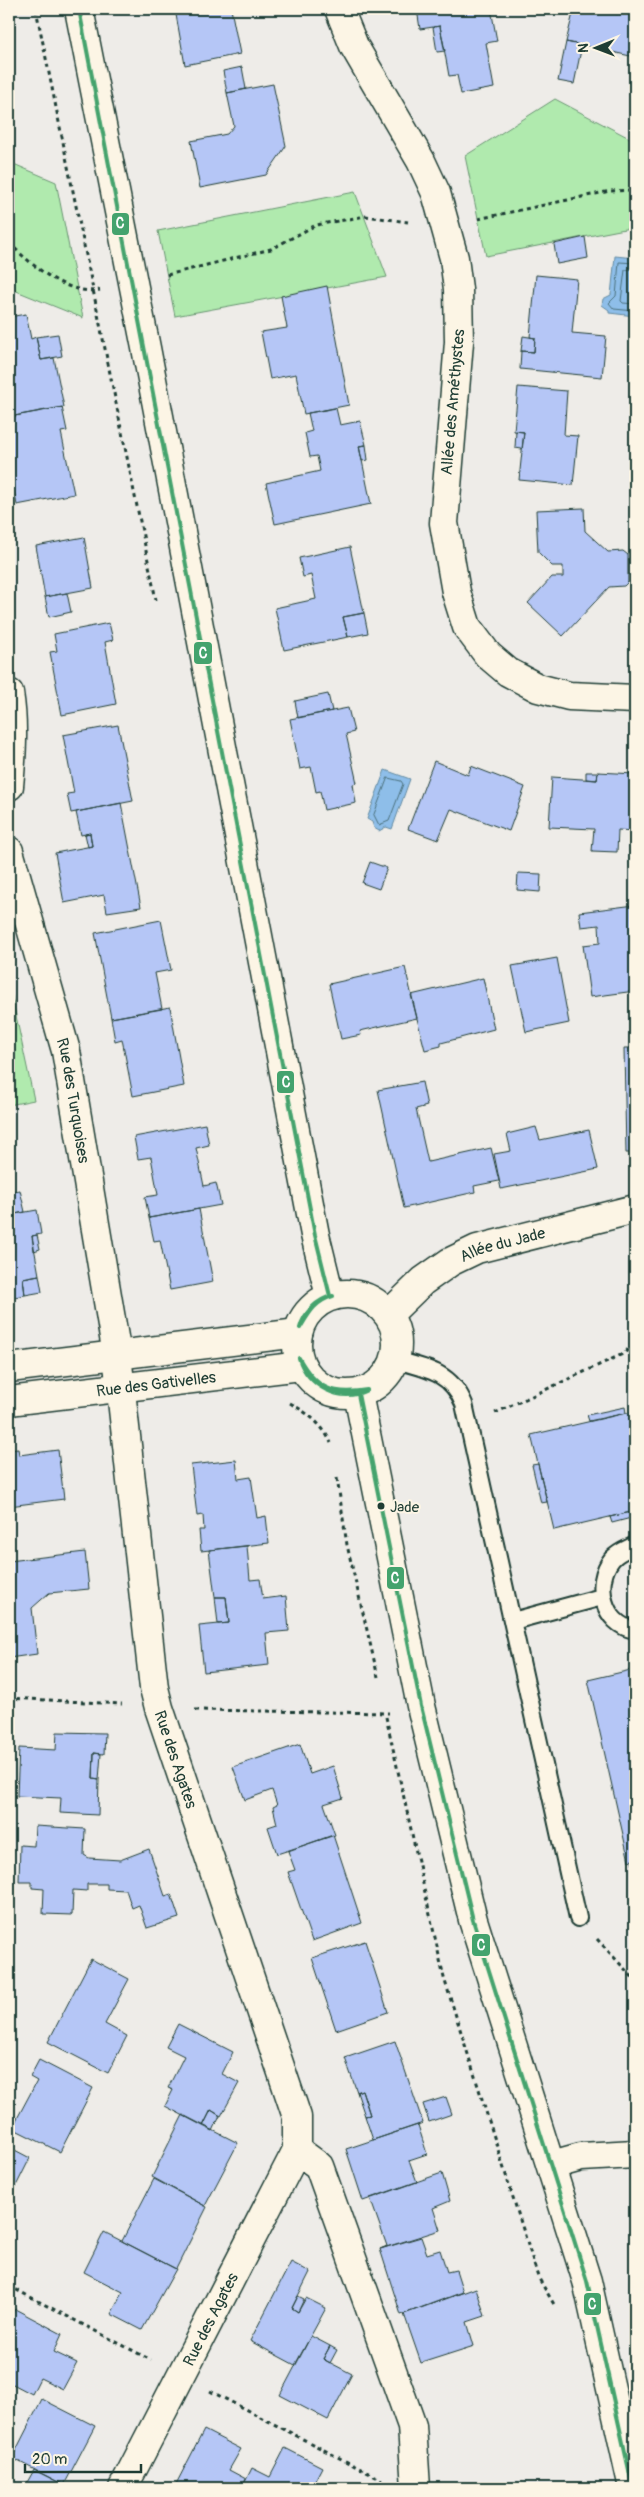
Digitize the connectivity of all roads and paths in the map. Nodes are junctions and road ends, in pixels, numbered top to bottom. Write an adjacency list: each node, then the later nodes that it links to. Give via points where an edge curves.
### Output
1 (78, 9): 6 (street)
2 (339, 9): 4 (street, Allée des Améthystes, via 354,46 421,160)
3 (635, 190): 4 (path, via 610,191)
4 (446, 225): 6 (path, via 366,216 316,225 271,249); 8 (street, Allée des Améthystes, via 457,281 459,342 444,523 456,592 467,627 488,655 508,672 538,688 569,696)
5 (9, 243): 6 (path, via 54,279 87,292)
6 (134, 283): 12 (street, via 315,1235)
7 (9, 693): 9 (street, via 13,743)
8 (635, 699)
9 (9, 786)
10 (9, 851): 16 (street, Rue des Turquoises, via 66,1051)
11 (635, 1209): 13 (street, Allée du Jade, via 477,1249 430,1276)
12 (330, 1296): 13 (street, via 362,1295); 14 (street, via 315,1304 304,1317)
13 (388, 1314): 17 (street, via 396,1329 398,1345)
14 (298, 1332): 16 (street, Rue des Gativelles); 18 (street, via 297,1350)
15 (635, 1340): 23 (path, via 625,1353)
16 (118, 1355): 19 (street, Rue des Gativelles); 20 (street, Rue des Agates)
17 (395, 1360): 21 (street, via 387,1376); 23 (lane, via 444,1376 458,1388)
18 (301, 1366): 20 (street, Rue des Gativelles); 21 (street, via 311,1380 325,1390 341,1395)
19 (9, 1368)
20 (121, 1387): 22 (street, Rue des Gativelles); 30 (street, Rue des Agates)
21 (358, 1394): 29 (street)
22 (9, 1401)
23 (469, 1426): 26 (lane)
24 (635, 1546): 25 (lane, via 624,1550 609,1564 602,1584)
25 (602, 1597): 26 (lane); 27 (lane, via 618,1622)
26 (513, 1621): 31 (lane)
27 (635, 1630)
28 (9, 1698): 30 (path, via 137,1704)
29 (421, 1706): 30 (path, via 386,1713); 35 (street, via 473,1920)
30 (158, 1708): 33 (street, Rue des Agates, via 297,2117)
31 (578, 1918): 32 (path)
32 (635, 1980)
33 (297, 2150): 36 (street, Rue des Agates); 37 (street, via 320,2166 412,2426)
34 (635, 2154): 35 (street, via 581,2157)
35 (552, 2165): 38 (street, via 587,2281)
36 (123, 2488)
37 (416, 2488)
38 (633, 2488)

